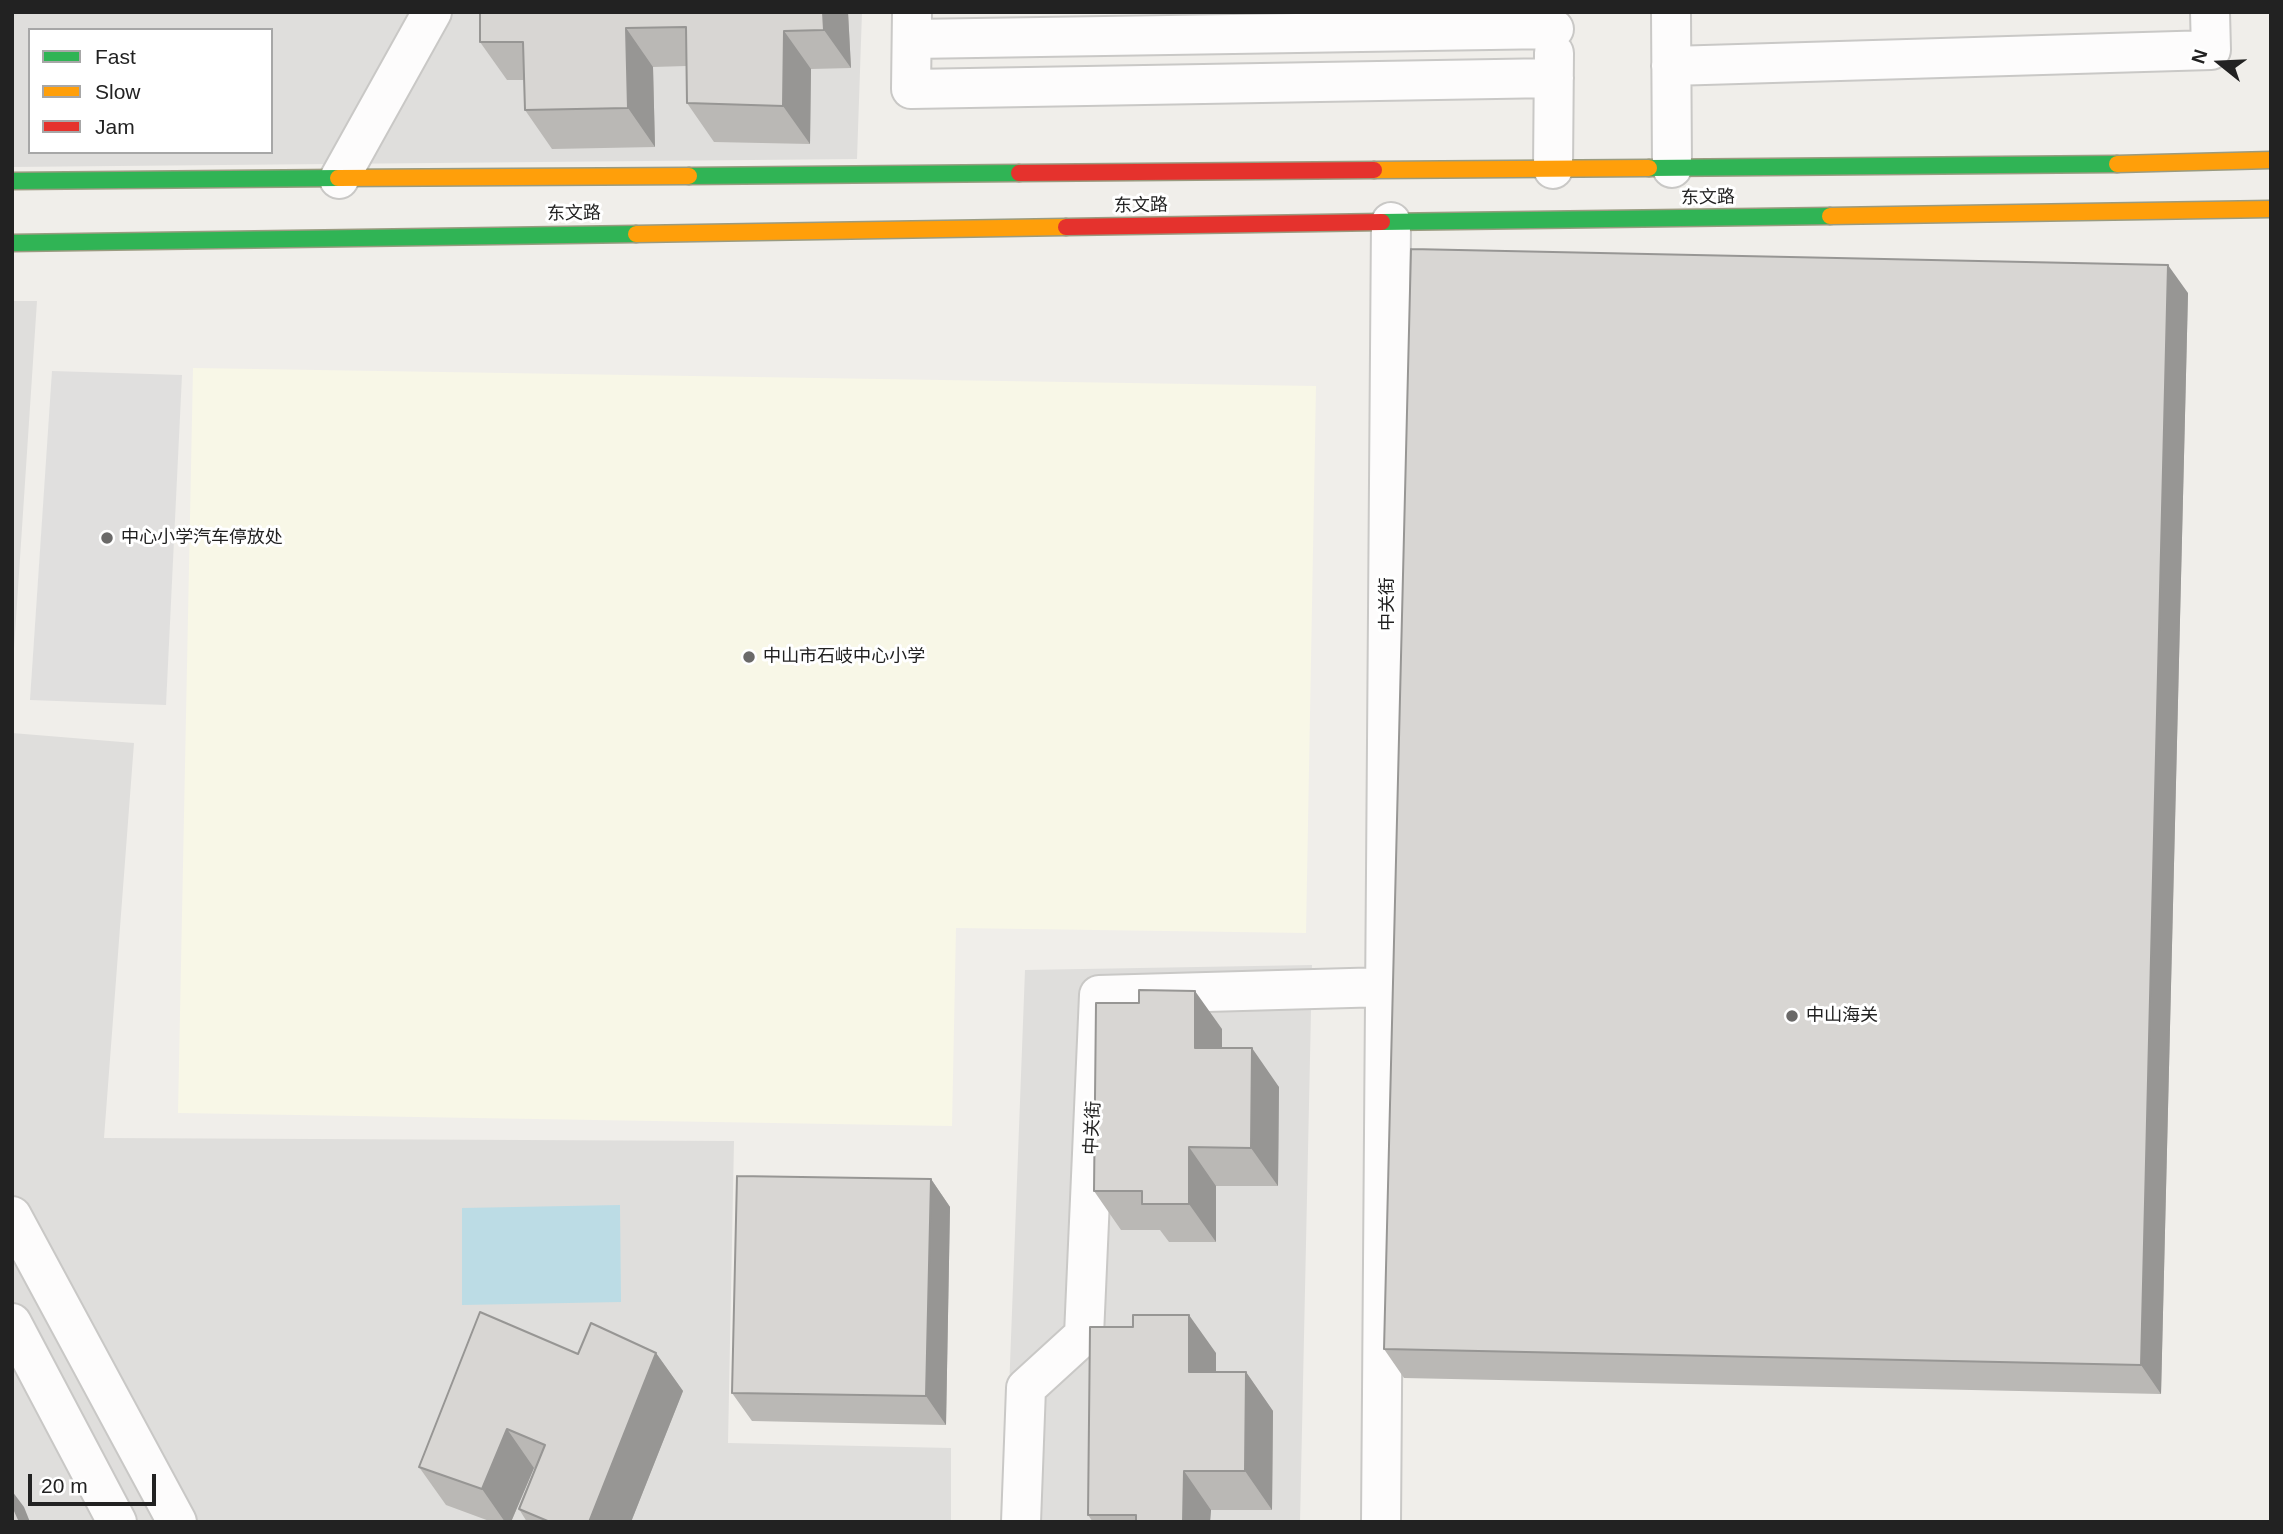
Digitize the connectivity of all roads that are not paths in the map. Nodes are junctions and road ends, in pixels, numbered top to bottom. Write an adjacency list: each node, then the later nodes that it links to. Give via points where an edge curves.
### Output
1 (432, 12): 11 (street)
2 (1671, 12): 6 (street)
3 (2210, 12): 6 (street, via 2211,50)
4 (1554, 20): 5 (street); 7 (street)
5 (912, 26): 7 (street, via 911,89)
6 (1671, 66): 9 (street)
7 (1553, 78): 10 (street)
8 (2271, 160): 9 (street, 东文路)
9 (1672, 168): 10 (street, 东文路)
10 (1553, 169): 11 (street, 东文路)
11 (339, 179): 12 (street, 东文路)
12 (12, 181)
13 (2271, 209): 14 (street, 东文路)
14 (1391, 222): 15 (street, 东文路); 16 (street, 中关街)
15 (12, 243)
16 (1386, 987): 21 (street, 中关街, via 1099,995 1084,1335 1026,1388); 22 (street, 中关街)
17 (12, 1216): 20 (street)
18 (12, 1322): 19 (street)
19 (117, 1522)
20 (177, 1522)
21 (1021, 1522)
22 (1381, 1522)

